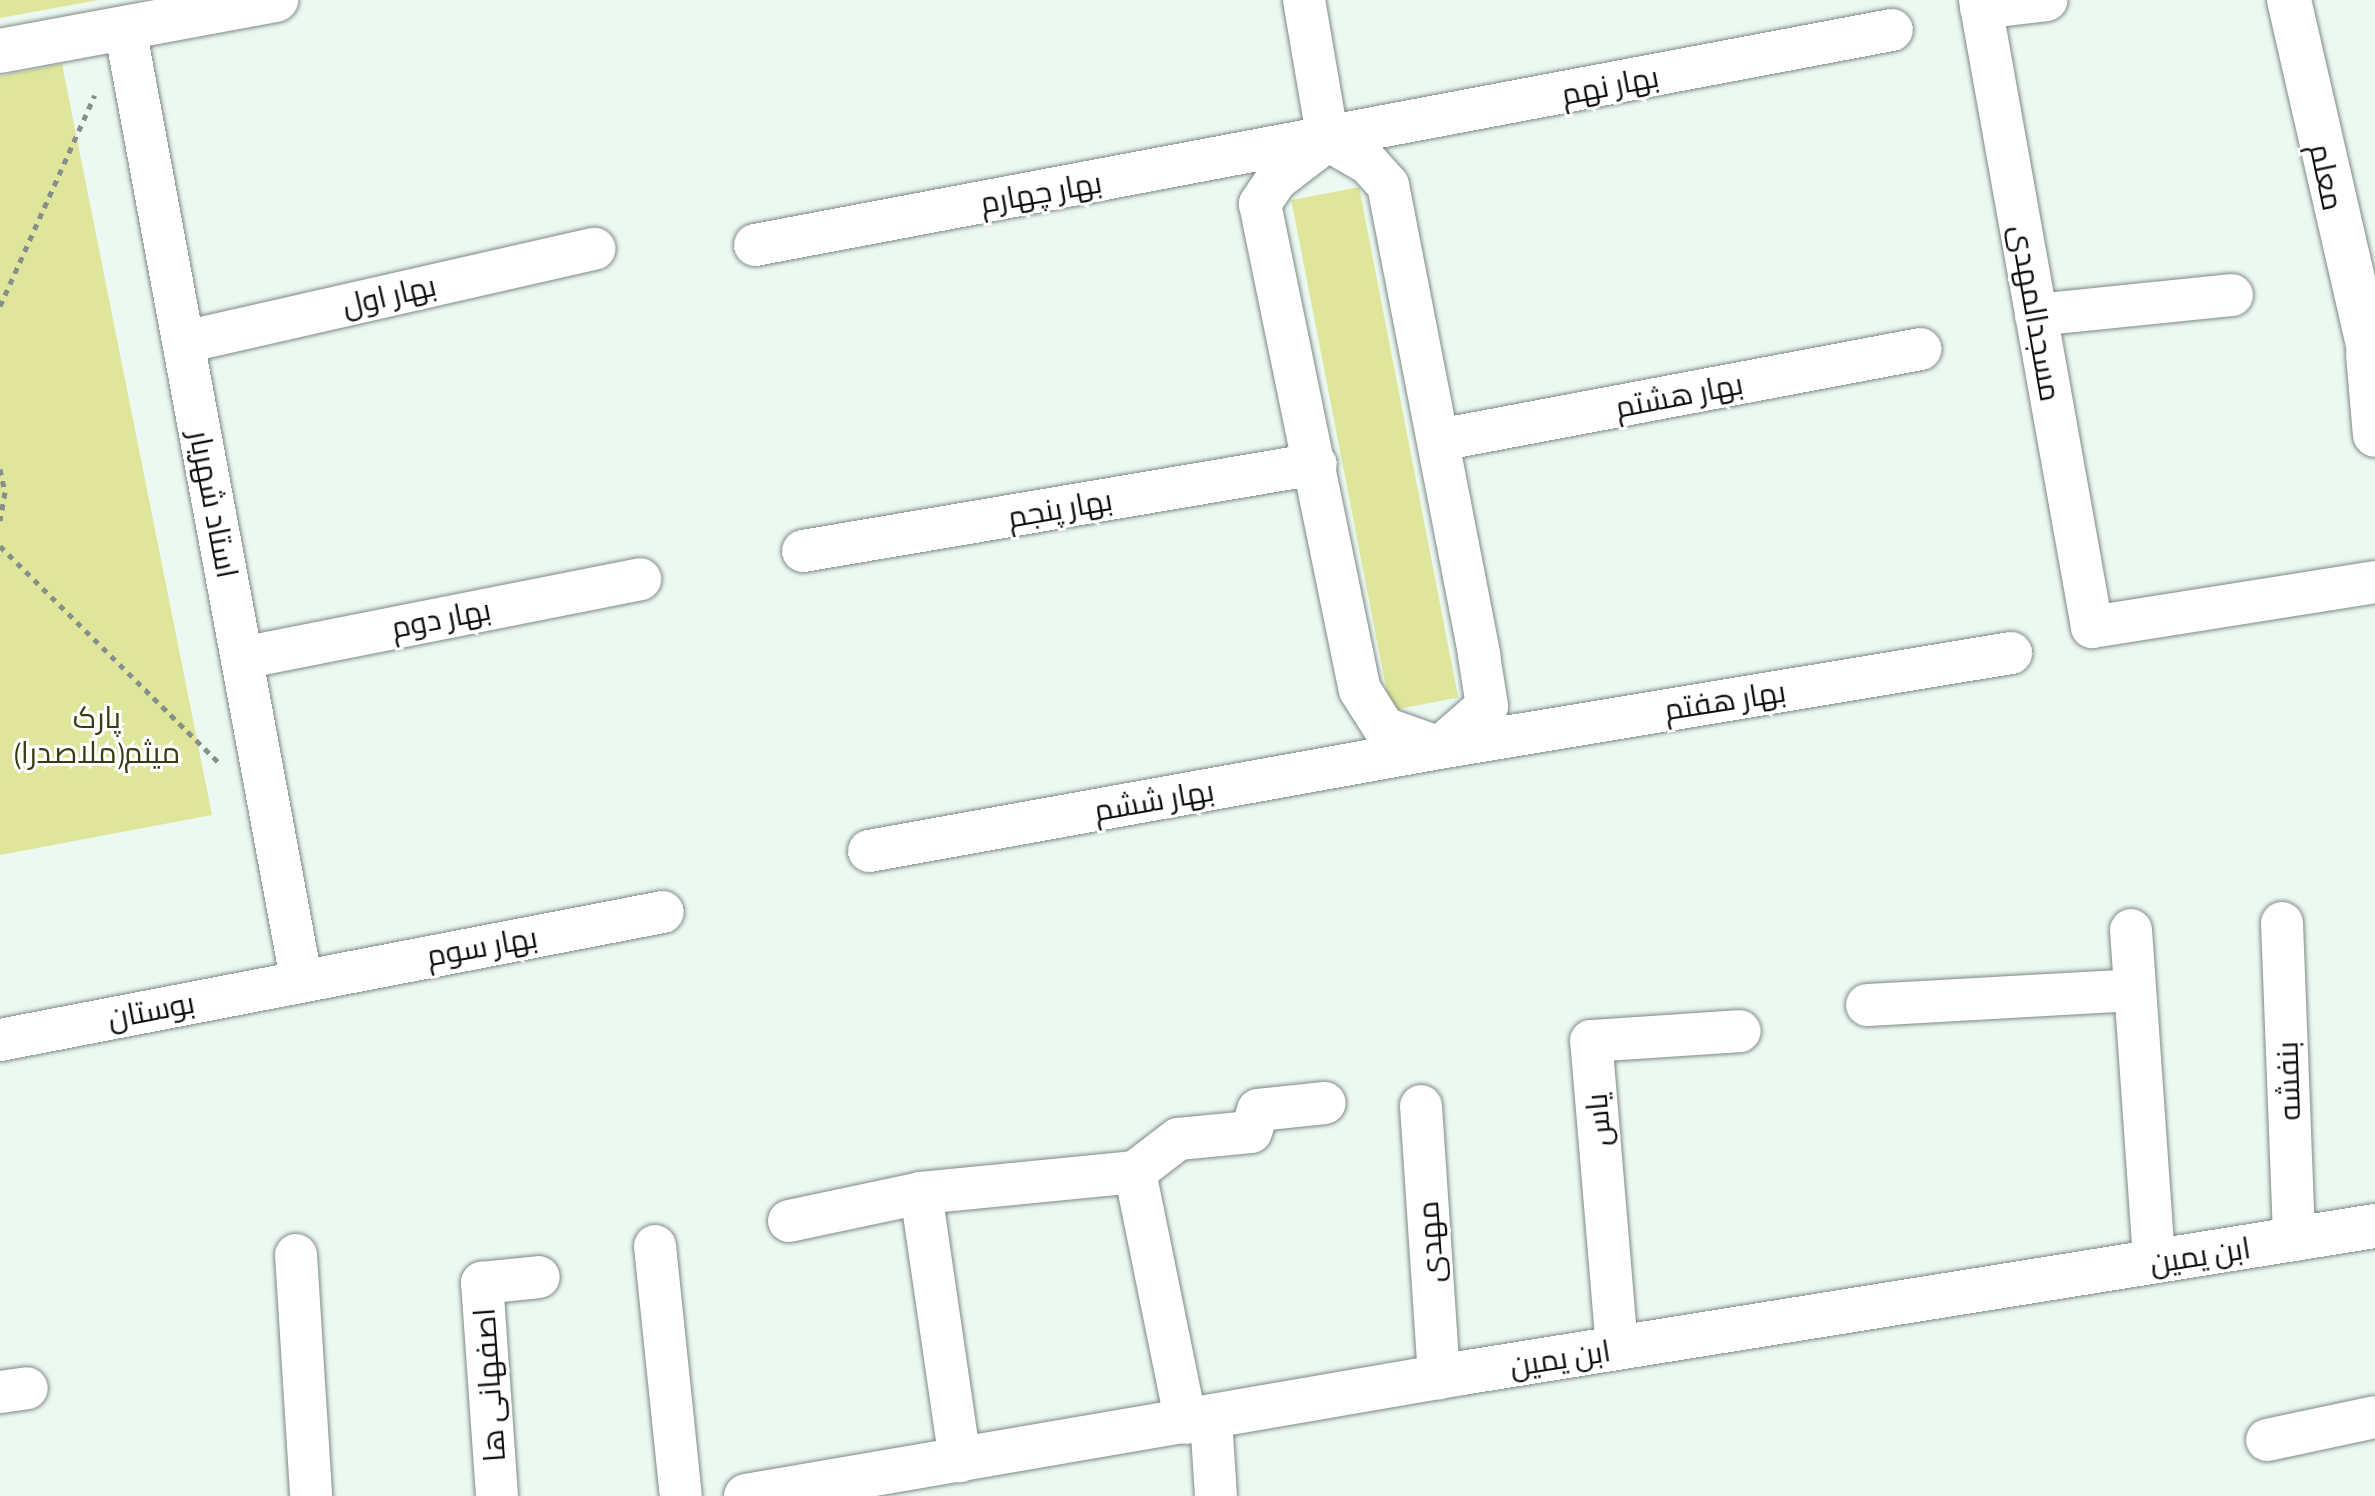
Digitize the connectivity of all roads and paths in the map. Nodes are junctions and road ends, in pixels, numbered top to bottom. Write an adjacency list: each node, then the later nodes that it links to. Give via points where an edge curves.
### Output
1 (276, 0): 6 (street)
2 (1304, 0): 9 (street)
3 (2047, 0): 5 (street)
4 (2289, 0): 17 (street, معلم)
5 (1981, 4): 14 (street, مسجدالمهدی)
6 (125, 28): 8 (street); 13 (path); 15 (street, استاد شهریار)
7 (1892, 30): 9 (street, بهار نهم)
8 (0, 51)
9 (1328, 140): 10 (street, بهار چهارم); 19 (street, via 1369,164 1388,185); 20 (street, via 1276,180 1260,204)
10 (755, 245)
11 (595, 249): 15 (street, بهار اول)
12 (2232, 295): 14 (street)
13 (0, 306)
14 (2036, 315): 26 (street, مسجدالمهدی, via 2092,627)
15 (184, 342): 28 (street, استاد شهریار)
16 (1920, 349): 19 (street, بهار هشتم)
17 (2371, 365): 18 (street, معلم)
18 (2375, 435)
19 (1439, 440): 29 (street, via 1487,706)
20 (1316, 464): 24 (street, بهار پنجم); 29 (street, via 1360,690 1384,728)
21 (0, 469): 22 (path, via 5,492)
22 (0, 521)
23 (0, 546): 30 (path)
24 (803, 551)
25 (640, 579): 28 (street, بهار دوم)
26 (2375, 582)
27 (2011, 653): 29 (street, بهار هفتم)
28 (242, 658): 35 (street, استاد شهریار)
29 (1439, 748): 31 (street, بهار ششم)
30 (226, 769)
31 (869, 851)
32 (663, 912): 35 (street, بهار سوم)
33 (2282, 923): 46 (street, بنفشه)
34 (2131, 930): 36 (street)
35 (301, 979): 39 (street, بوستان)
36 (2135, 990): 37 (street); 49 (street)
37 (1867, 1005)
38 (1740, 1031): 51 (street, یاس, via 1591,1041)
39 (0, 1040)
40 (1325, 1103): 42 (street, via 1258,1110 1251,1132 1178,1139)
41 (1421, 1106): 52 (street, مهدی)
42 (1135, 1172): 43 (street); 54 (street)
43 (921, 1193): 44 (street); 56 (street)
44 (789, 1221)
45 (2375, 1226): 46 (street, ابن یمین)
46 (2294, 1240): 49 (street, ابن یمین)
47 (655, 1246): 59 (street)
48 (296, 1255): 57 (street)
49 (2154, 1262): 51 (street, ابن یمین)
50 (539, 1277): 58 (street, اصفهانی ها, via 482,1283)
51 (1617, 1348): 52 (street, ابن یمین)
52 (1439, 1378): 54 (street, ابن یمین)
53 (2375, 1417): 55 (street)
54 (1199, 1421): 56 (street, ابن یمین); 61 (street)
55 (2267, 1440)
56 (960, 1461): 60 (street, ابن یمین)
57 (311, 1496)
58 (497, 1496)
59 (681, 1496)
60 (746, 1496)
61 (1216, 1496)

